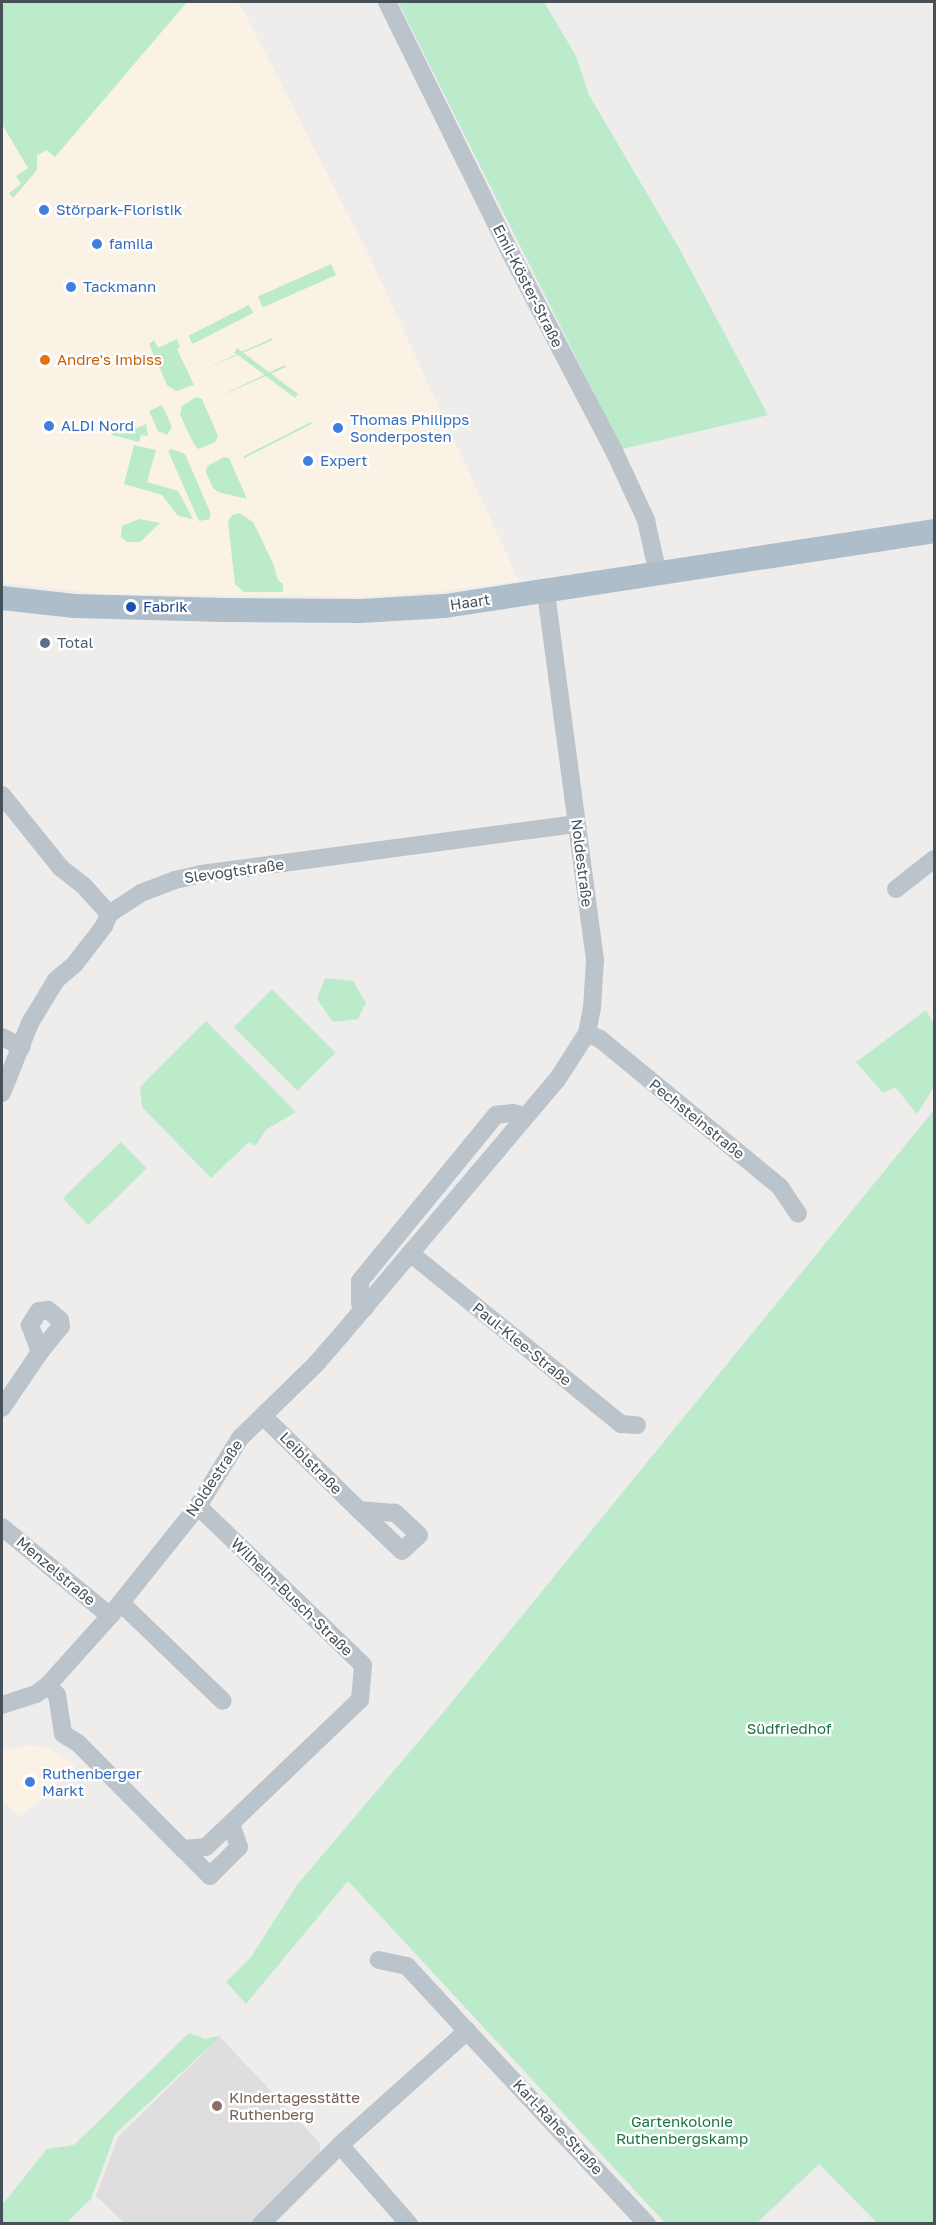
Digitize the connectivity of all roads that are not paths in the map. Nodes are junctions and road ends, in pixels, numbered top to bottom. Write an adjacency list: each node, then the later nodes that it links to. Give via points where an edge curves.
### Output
1 (387, 2): 3 (street, Emil-Köster-Straße, via 646,520)
2 (934, 531): 3 (main road, Haart)
3 (658, 574): 4 (main road, Haart)
4 (546, 591): 5 (main road, Haart, via 445,606 361,611 75,606); 7 (street, Noldestraße)
5 (2, 598)
6 (2, 795): 10 (street, via 61,868)
7 (577, 824): 10 (street, Slevogtstraße, via 184,878 141,893); 11 (street, Noldestraße, via 595,960)
8 (934, 859): 9 (street)
9 (896, 889)
10 (109, 914): 13 (street, Slevogtstraße, via 74,965 56,980 30,1023)
11 (587, 1033): 15 (street, Noldestraße, via 557,1080); 16 (street, Pechsteinstraße, via 600,1039 780,1187)
12 (2, 1037): 13 (street)
13 (22, 1047): 14 (street, Slevogtstraße)
14 (2, 1093)
15 (526, 1116): 17 (street, Noldestraße); 18 (street, via 496,1115 360,1281 360,1303)
16 (798, 1214)
17 (410, 1253): 18 (street, Noldestraße); 22 (street, Paul-Klee-Straße, via 621,1424)
18 (364, 1308): 21 (street, Noldestraße, via 315,1365)
19 (40, 1352): 20 (street)
20 (2, 1408)
21 (263, 1416): 23 (street, Noldestraße, via 240,1438); 24 (street, Leiblstraße)
22 (637, 1425)
23 (198, 1506): 26 (street, Noldestraße); 30 (street, Wilhelm-Busch-Straße, via 363,1665 360,1700)
24 (358, 1510)
25 (2, 1527): 26 (street, Menzelstraße)
26 (115, 1609): 27 (street, Noldestraße); 28 (street)
27 (48, 1685): 29 (street, Noldestraße, via 36,1694); 31 (street, via 57,1695 63,1734 78,1743)
28 (223, 1701)
29 (2, 1705)
30 (231, 1824): 31 (street, Wilhelm-Busch-Straße, via 206,1847); 31 (street, via 239,1847 210,1876)
31 (183, 1849)
32 (379, 1960): 33 (street, Karl-Rahe-Straße, via 407,1966)
33 (467, 2031): 34 (street); 37 (street, Karl-Rahe-Straße)
34 (340, 2145): 35 (street); 36 (street)
35 (262, 2223)
36 (409, 2223)
37 (647, 2223)

